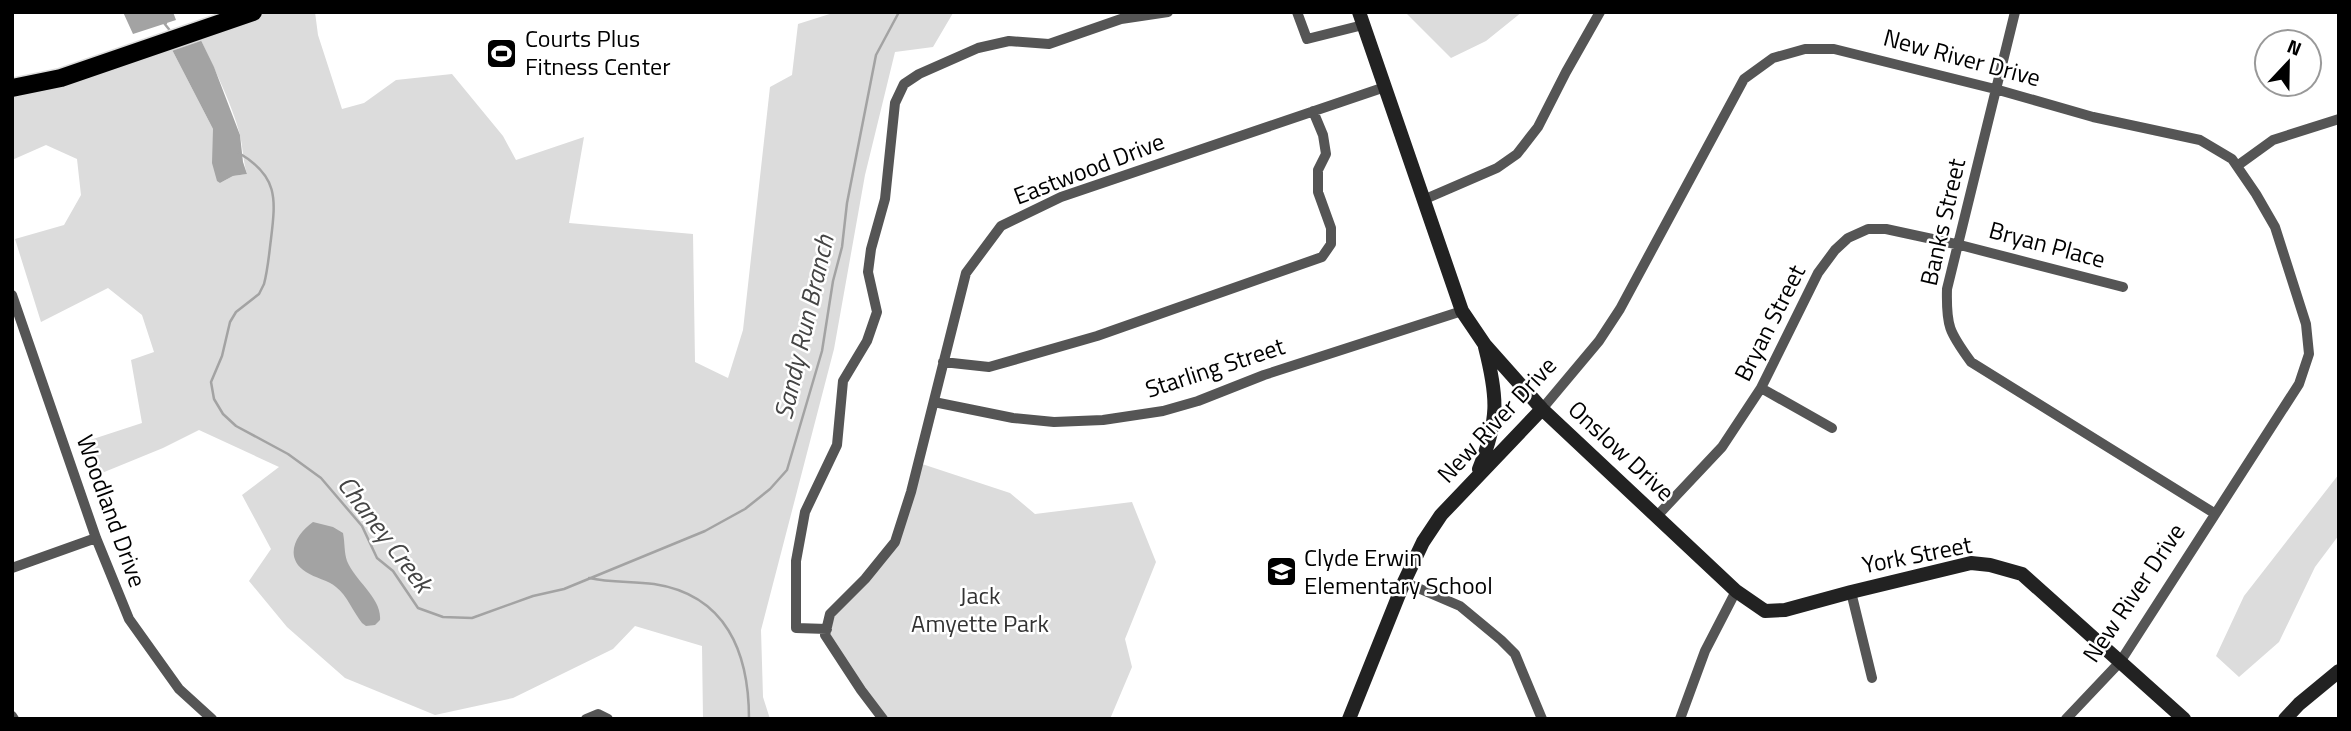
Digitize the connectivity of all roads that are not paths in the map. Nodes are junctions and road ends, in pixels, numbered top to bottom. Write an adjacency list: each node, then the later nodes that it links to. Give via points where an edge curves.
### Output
1 (253, 12): 8 (main road, via 61,78)
2 (1168, 12): 32 (street, via 1121,19 1049,44 1009,41 978,48 904,84 895,103 885,199 871,249 869,272 877,312 867,341 843,381 837,445 805,512 796,561 796,628)
3 (1297, 12): 6 (street, via 1307,39)
4 (1600, 12): 13 (street, via 1538,127 1517,155)
5 (2015, 12): 9 (street, Banks Street)
6 (1361, 19): 7 (street, Onslow Drive)
7 (1385, 87): 10 (street, Eastwood Drive); 13 (street, Onslow Drive)
8 (12, 88)
9 (1996, 89): 12 (street, New River Drive, via 2092,117 2200,140); 14 (street, Banks Street); 22 (street, New River Drive, via 1834,49 1773,58 1744,79 1620,309)
10 (1313, 111): 19 (street, Eastwood Drive, via 1061,197 1002,226 966,273); 19 (street, via 1326,154 1318,170 1318,192 1331,228 1331,244 1322,257 1097,336 989,367)
11 (2339, 119): 12 (street, via 2273,139)
12 (2237, 166): 25 (street, New River Drive, via 2275,227 2306,324 2309,354 2299,384)
13 (1423, 200): 17 (street, Onslow Drive)
14 (1960, 245): 15 (street, Bryan Place); 20 (street, Bryan Street, via 1886,229 1868,229 1848,238 1818,273); 25 (street, Banks Street, via 1947,289 1946,317 1953,337 1971,362)
15 (2123, 287)
16 (12, 295): 27 (street, Woodland Drive)
17 (1462, 311): 18 (street, Onslow Drive); 21 (street, Starling Street, via 1163,411 1054,422)
18 (1485, 345): 22 (street, Onslow Drive); 24 (street, via 1496,411)
19 (943, 362): 21 (street, Eastwood Drive)
20 (1761, 388): 23 (street); 26 (street, Bryan Street, via 1722,447)
21 (933, 402): 32 (street, Eastwood Drive, via 895,542 830,614)
22 (1542, 409): 24 (street, New River Drive); 26 (street, Onslow Drive)
23 (1832, 428)
24 (1475, 479): 29 (street, New River Drive, via 1441,514)
25 (2214, 513): 33 (street, New River Drive)
26 (1657, 516): 30 (street, Onslow Drive)
27 (96, 538): 28 (street); 36 (street, Woodland Drive, via 128,619 179,689)
28 (12, 568)
29 (1404, 582): 40 (street, New River Drive); 41 (street, via 1460,606 1502,640 1515,654)
30 (1736, 591): 31 (street, York Street, via 1765,611); 42 (street, via 1705,651)
31 (1851, 592): 33 (street, York Street, via 1971,563 1990,565 2022,574); 35 (street)
32 (826, 632): 39 (street)
33 (2120, 662): 43 (street, New River Drive); 44 (street, York Street)
34 (2339, 671): 45 (street)
35 (1872, 678)
36 (212, 719)
37 (586, 719): 38 (street, via 598,714)
38 (608, 719)
39 (883, 719)
40 (1349, 719)
41 (1542, 719)
42 (1680, 719)
43 (2066, 719)
44 (2184, 719)
45 (2285, 719)

